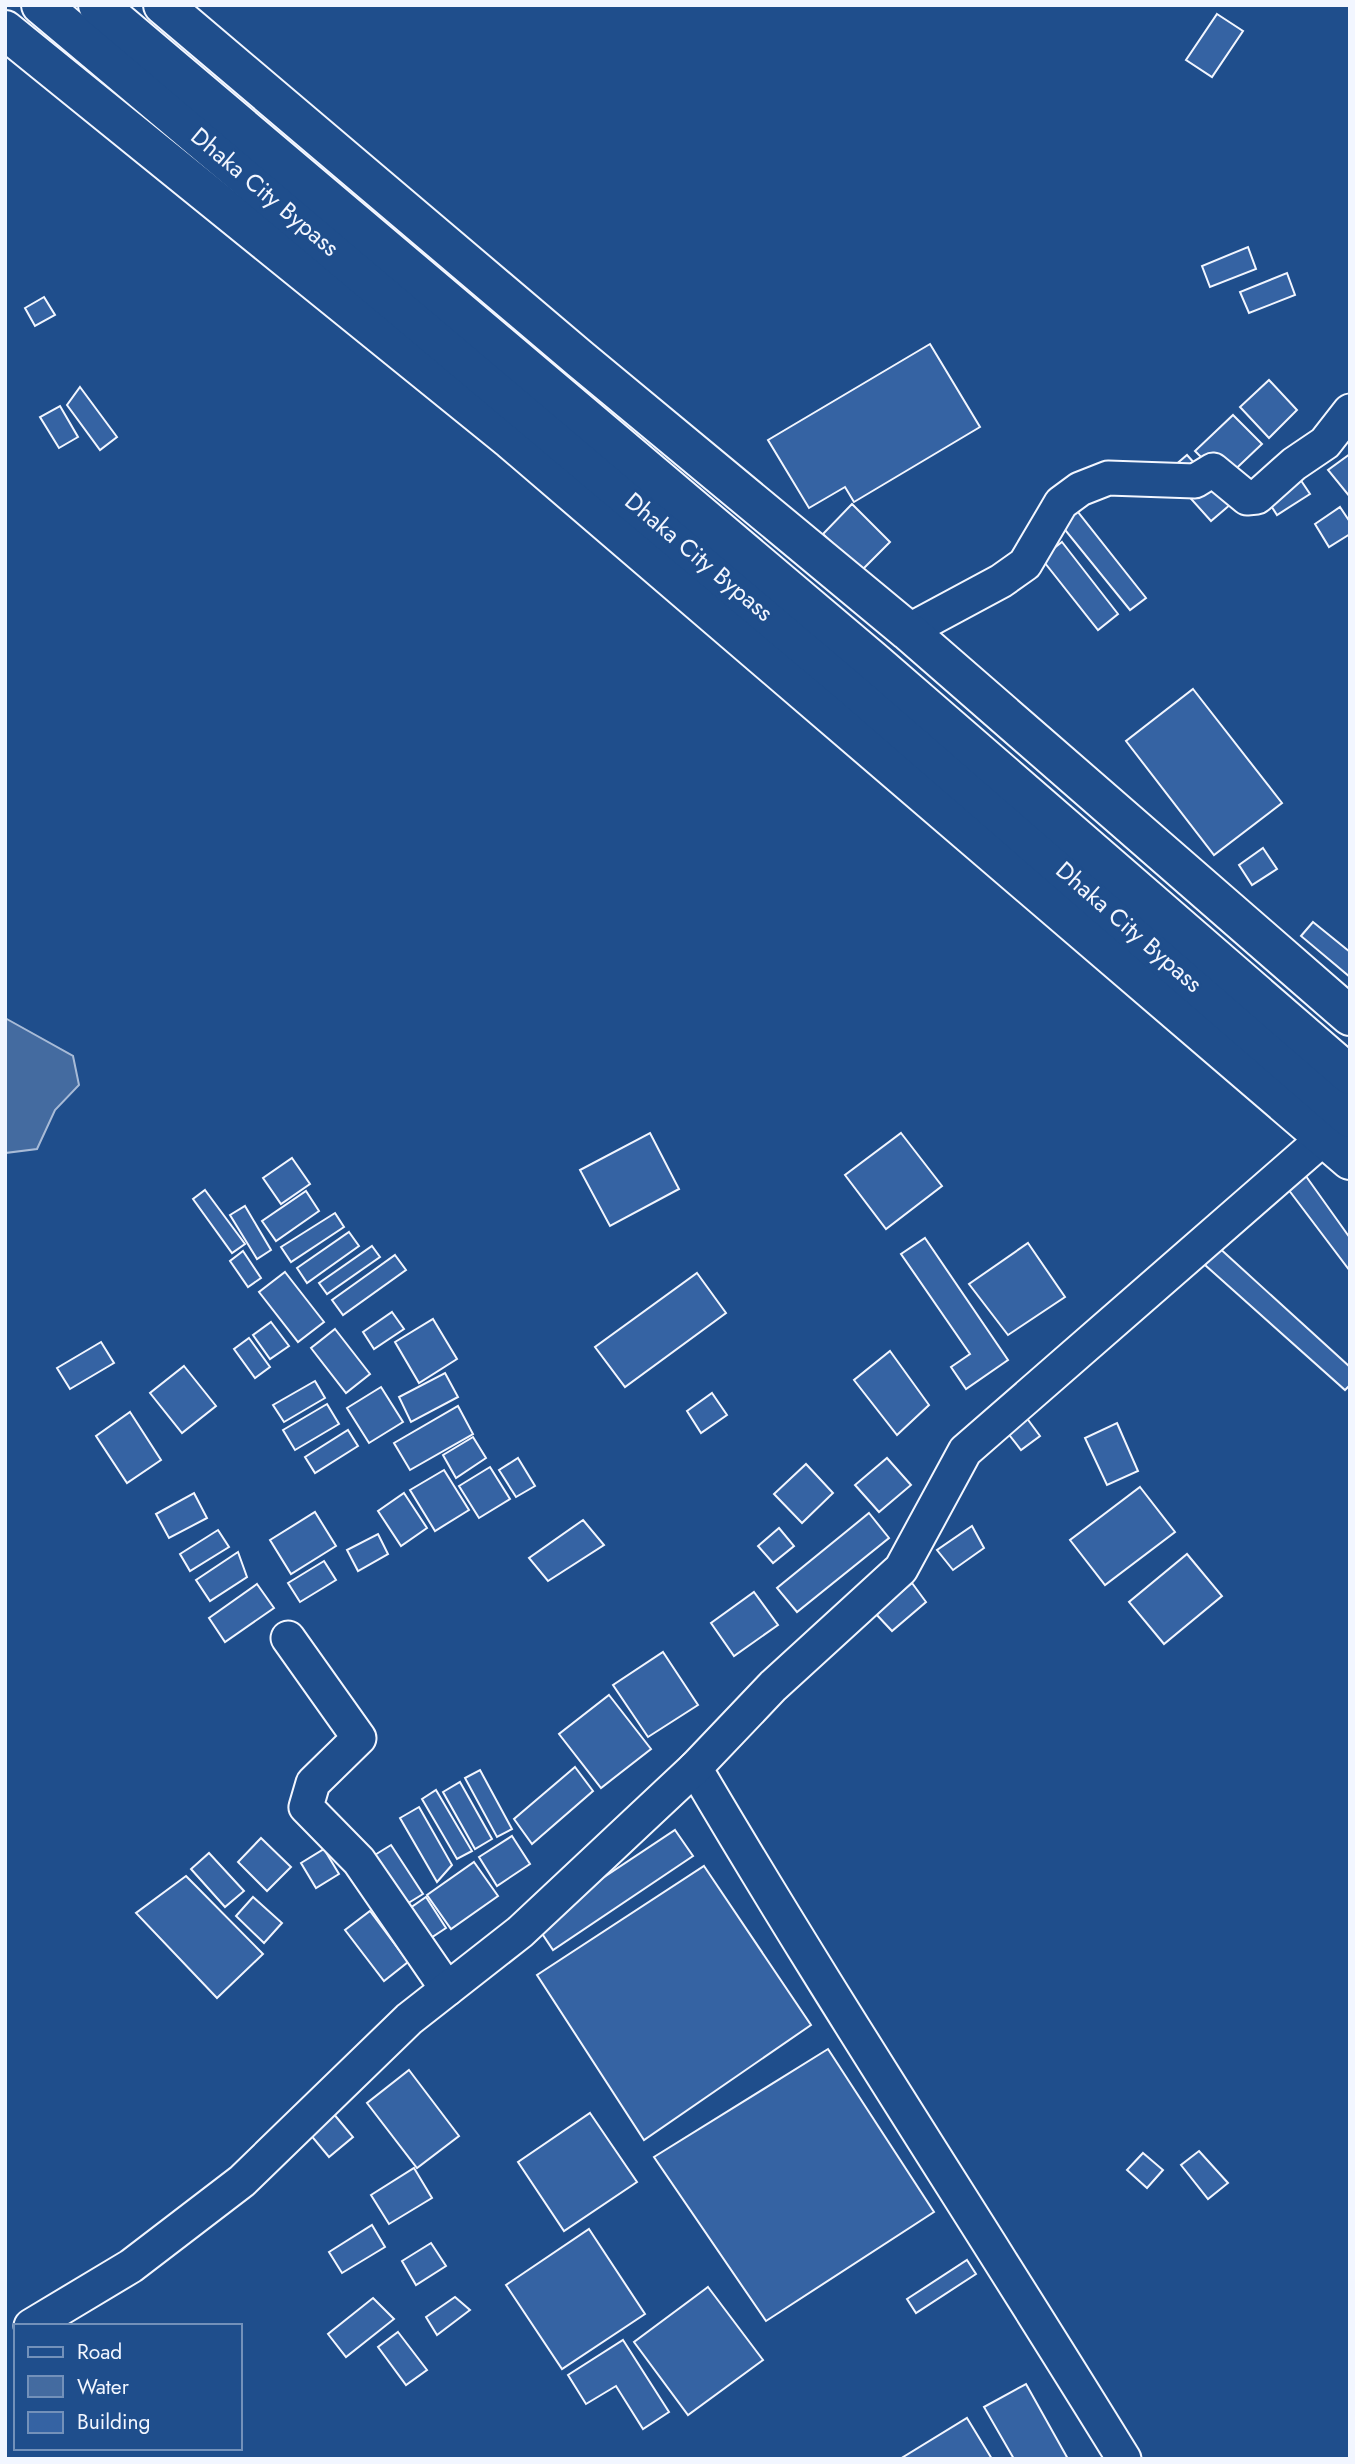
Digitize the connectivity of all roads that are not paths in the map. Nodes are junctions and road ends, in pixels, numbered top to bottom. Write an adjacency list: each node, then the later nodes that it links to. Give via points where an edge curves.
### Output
1 (41, 5): 9 (main road, Dhaka City Bypass, via 837,673)
2 (98, 5): 8 (main road, Dhaka City Bypass, via 872,660)
3 (163, 5): 6 (main road)
4 (5, 30): 9 (main road, via 511,440)
5 (1350, 411): 6 (street, via 1325,443 1257,498 1247,498 1213,470 1195,481 1108,478 1080,489 1061,503 1025,564)
6 (908, 631): 7 (main road)
7 (1350, 1017)
8 (1350, 1075)
9 (1341, 1138): 11 (street, via 965,1451 901,1569 773,1686)
10 (288, 1638): 12 (street, via 359,1738 313,1783 306,1807 359,1861)
11 (695, 1768): 12 (street, via 520,1932); 14 (street, via 787,1924)
12 (447, 1989): 13 (street, via 409,2019 242,2181 131,2266)
13 (34, 2324)
14 (1124, 2459)

